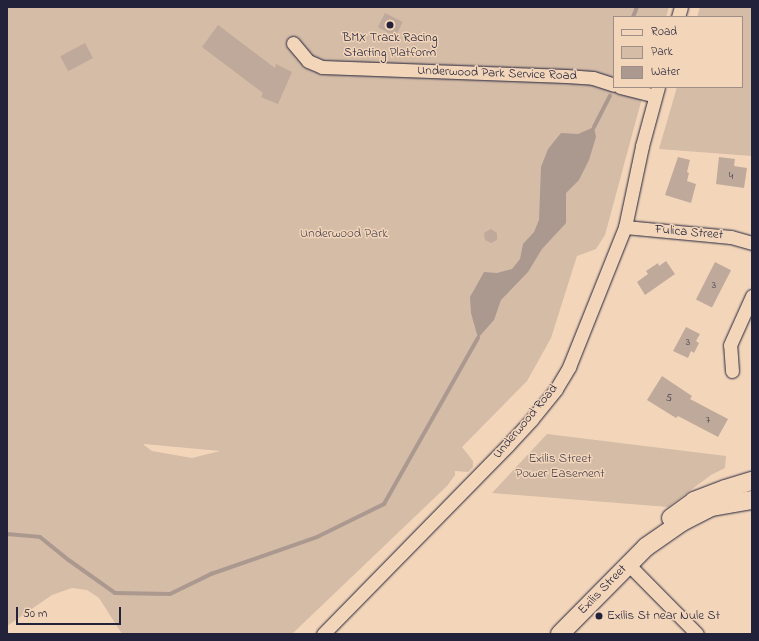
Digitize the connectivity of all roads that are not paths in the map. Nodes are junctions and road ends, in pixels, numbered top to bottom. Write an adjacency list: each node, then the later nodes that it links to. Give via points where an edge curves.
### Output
1 (293, 43): 2 (street, Underwood Park Service Road, via 308,61 322,67 566,76 593,78)
2 (613, 85)
3 (627, 88): 4 (street)
4 (657, 92): 5 (street, Underwood Road, via 642,146)
5 (625, 227): 6 (street, Fulica Street, via 731,237); 13 (street, Underwood Road, via 605,273 582,339 556,389 476,479)
6 (752, 243)
7 (752, 296): 8 (street, via 730,345)
8 (732, 370)
9 (752, 481): 11 (street, Exilis Street, via 719,491 681,509 650,537)
10 (752, 500): 11 (street, Exilis Street, via 712,507 682,522)
11 (646, 547): 12 (street, Exilis Street)
12 (628, 564): 14 (street, Exilis Street); 15 (street)
13 (323, 634)
14 (560, 634)
15 (698, 634)

